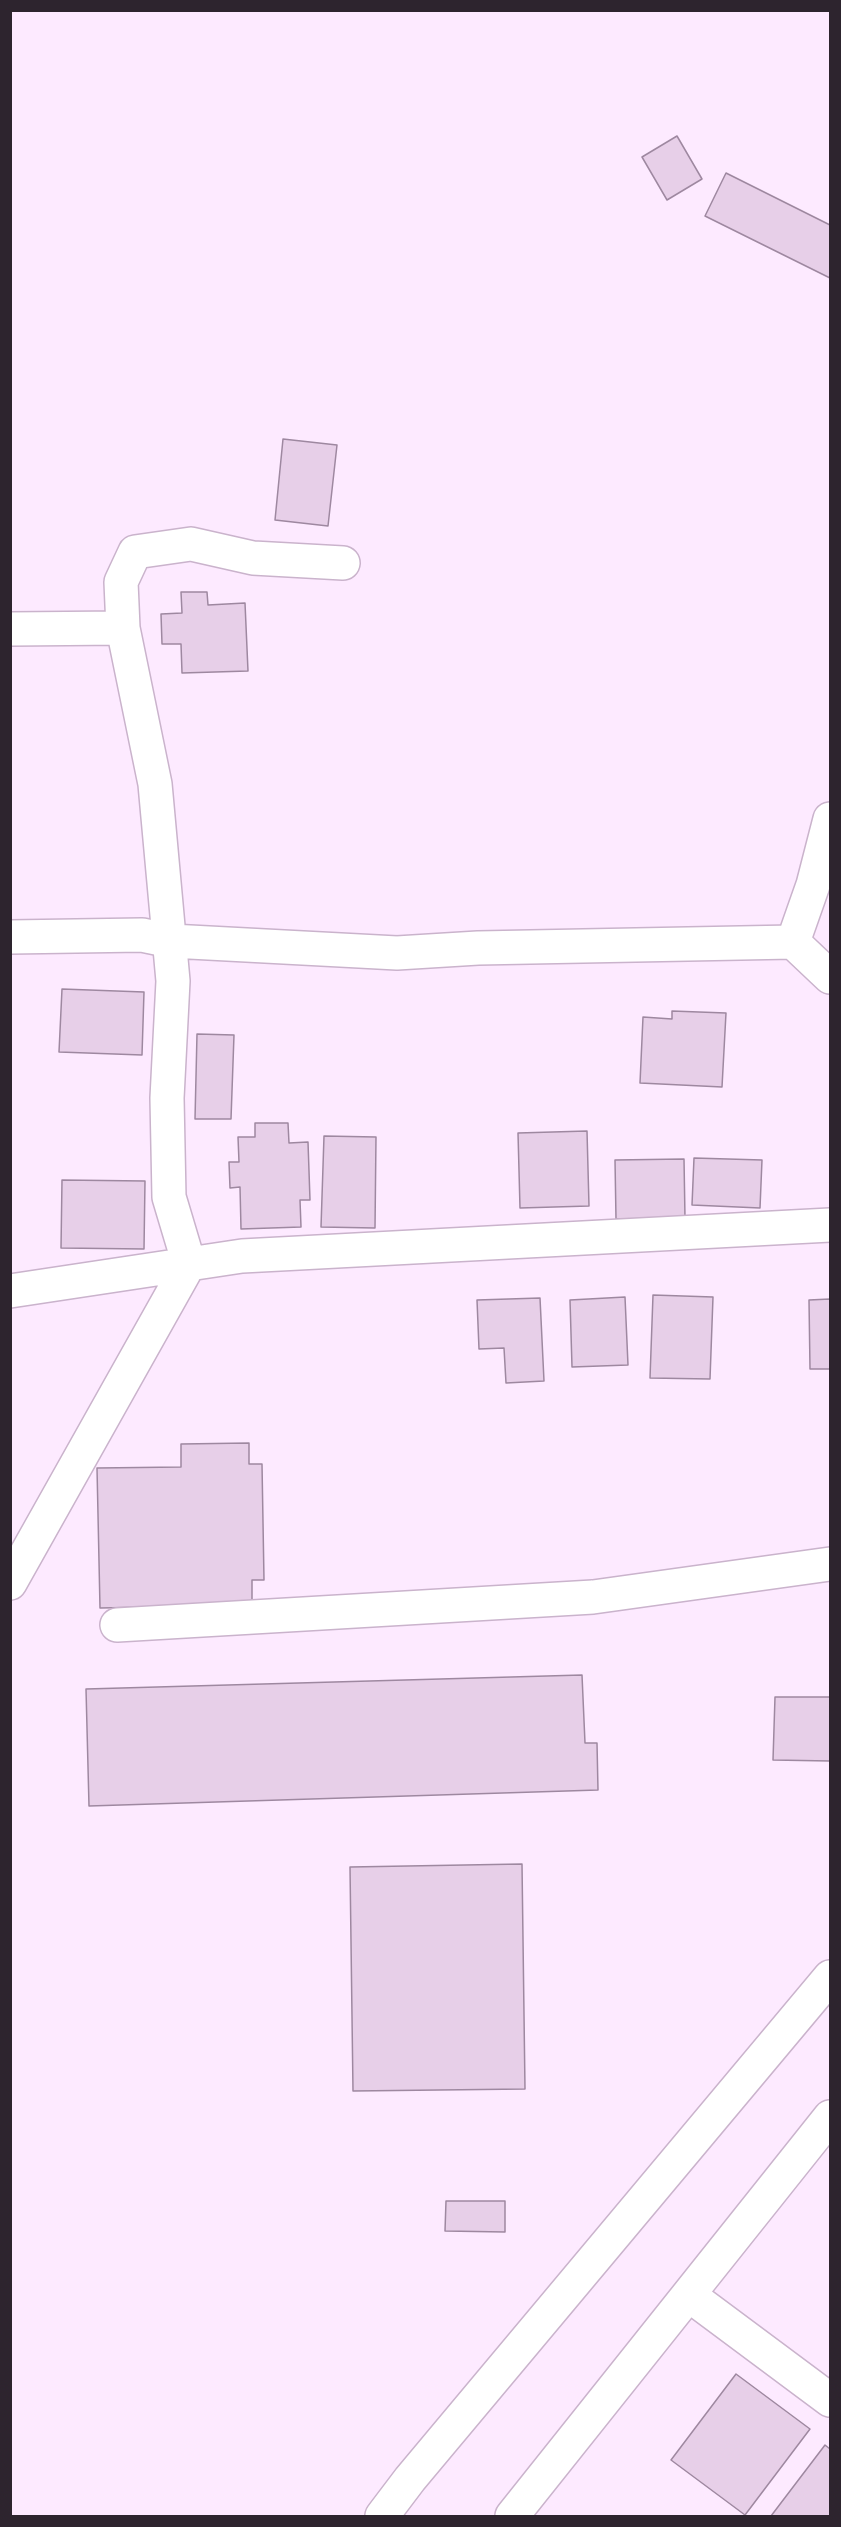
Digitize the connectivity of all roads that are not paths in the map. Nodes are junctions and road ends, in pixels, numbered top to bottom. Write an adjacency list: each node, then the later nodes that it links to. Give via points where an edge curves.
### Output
1 (343, 562): 2 (street, via 253,558 191,544 135,552 122,582)
2 (123, 628): 3 (street); 6 (street, via 155,784)
3 (10, 629)
4 (831, 819): 7 (street)
5 (10, 938): 6 (street, via 142,935)
6 (171, 940): 7 (street, via 397,953); 10 (street, via 169,1197)
7 (793, 942): 8 (street)
8 (831, 977)
9 (831, 1225): 10 (street, via 254,1255)
10 (189, 1264): 11 (street); 13 (street)
11 (10, 1291)
12 (831, 1564): 14 (street, via 592,1597)
13 (10, 1583)
14 (117, 1624)
15 (831, 1977): 19 (street)
16 (831, 2117): 17 (street)
17 (689, 2295): 18 (street); 20 (street)
18 (831, 2400)
19 (382, 2517)
20 (512, 2517)

